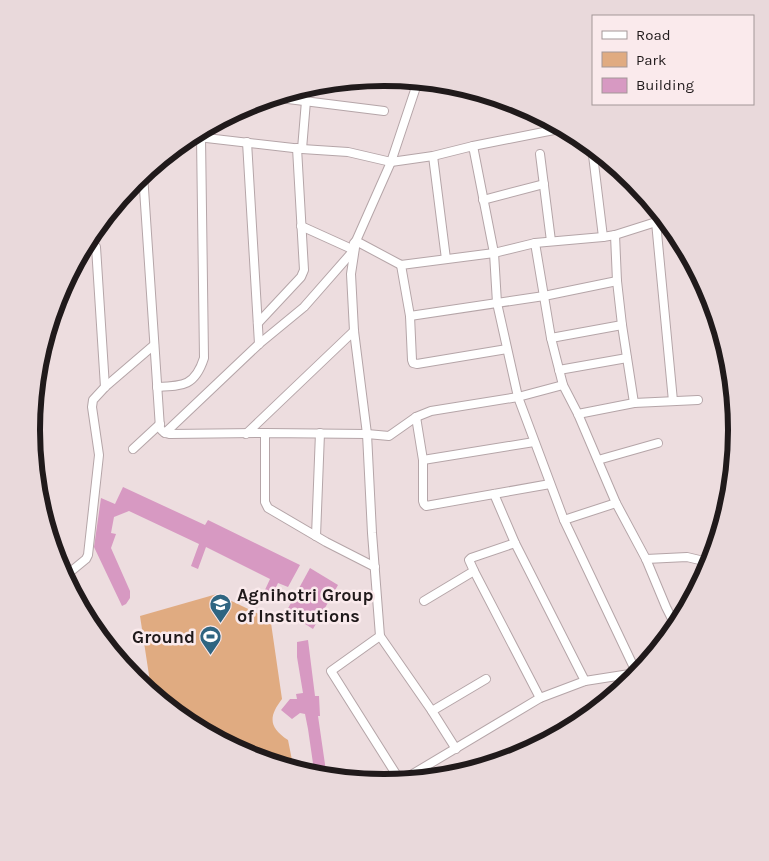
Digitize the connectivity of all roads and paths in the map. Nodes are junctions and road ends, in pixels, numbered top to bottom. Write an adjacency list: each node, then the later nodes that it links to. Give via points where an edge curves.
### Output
1 (415, 88): 15 (street)
2 (302, 96): 4 (street)
3 (290, 99): 4 (street)
4 (302, 101): 5 (street); 11 (street)
5 (384, 111)
6 (553, 130): 10 (street)
7 (204, 137): 9 (street)
8 (201, 139): 46 (street, via 204,358 193,378 185,384)
9 (246, 142): 11 (street); 35 (street)
10 (474, 146): 13 (street); 18 (street)
11 (299, 149): 15 (street, via 348,152); 20 (street)
12 (540, 154): 17 (street)
13 (433, 156): 15 (street); 29 (street)
14 (593, 156): 22 (street)
15 (391, 162): 23 (street)
16 (144, 184): 40 (street)
17 (544, 184): 18 (street); 24 (street)
18 (483, 200): 28 (street)
19 (656, 222): 21 (street); 49 (street)
20 (302, 226): 27 (street); 35 (street, via 304,270 301,277)
21 (615, 235): 22 (street); 31 (street)
22 (603, 237): 24 (street)
23 (356, 241): 27 (street); 30 (street)
24 (551, 241): 25 (street)
25 (535, 243): 28 (street); 32 (street)
26 (96, 247): 45 (street)
27 (350, 248): 37 (street); 39 (street, via 308,303)
28 (494, 253): 29 (street); 33 (street)
29 (446, 259): 30 (street)
30 (401, 265): 34 (street)
31 (617, 281): 32 (street); 36 (street)
32 (544, 296): 33 (street); 38 (street)
33 (497, 303): 34 (street); 41 (street)
34 (410, 316): 41 (street, via 414,364)
35 (258, 324): 39 (street)
36 (622, 325): 38 (street); 42 (street)
37 (354, 331): 56 (street); 58 (street)
38 (551, 338): 43 (street)
39 (259, 342): 54 (street)
40 (154, 344): 45 (street); 46 (street)
41 (507, 349): 47 (street)
42 (628, 358): 43 (street); 50 (street)
43 (559, 370): 44 (street)
44 (563, 385): 47 (street); 51 (street)
45 (105, 387): 74 (street, via 92,402 99,455 88,555)
46 (157, 387): 53 (street)
47 (518, 398): 52 (street, via 436,410); 59 (street)
48 (698, 400): 49 (street)
49 (673, 401): 50 (street)
50 (634, 403): 51 (street)
51 (578, 414): 63 (street)
52 (416, 417): 58 (street, via 389,436); 62 (street)
53 (160, 424): 54 (street); 61 (street)
54 (165, 433): 56 (street)
55 (320, 433): 57 (street); 58 (street); 68 (street)
56 (246, 434): 57 (street)
57 (265, 434): 68 (street, via 266,505)
58 (367, 434): 72 (street)
59 (534, 442): 62 (street); 64 (street)
60 (658, 443): 63 (street)
61 (133, 449)
62 (423, 460): 65 (street, via 423,501 426,506)
63 (598, 460): 66 (street)
64 (550, 484): 65 (street); 67 (street)
65 (494, 494): 69 (street)
66 (616, 503): 67 (street); 70 (street)
67 (564, 520): 78 (street)
68 (316, 536): 72 (street)
69 (515, 543): 73 (street, via 469,559); 81 (street)
70 (646, 558): 71 (street, via 687,557); 76 (street)
71 (703, 561)
72 (375, 567): 77 (street)
73 (474, 571): 75 (street); 82 (street)
74 (71, 572)
75 (424, 600)
76 (673, 619)
77 (380, 636): 83 (street); 86 (street, via 331,672)
78 (634, 668)
79 (627, 675): 81 (street)
80 (486, 679): 83 (street)
81 (585, 681): 82 (street)
82 (540, 698): 84 (street)
83 (432, 712): 84 (street)
84 (456, 749): 85 (street)
85 (416, 773)
86 (396, 774)

